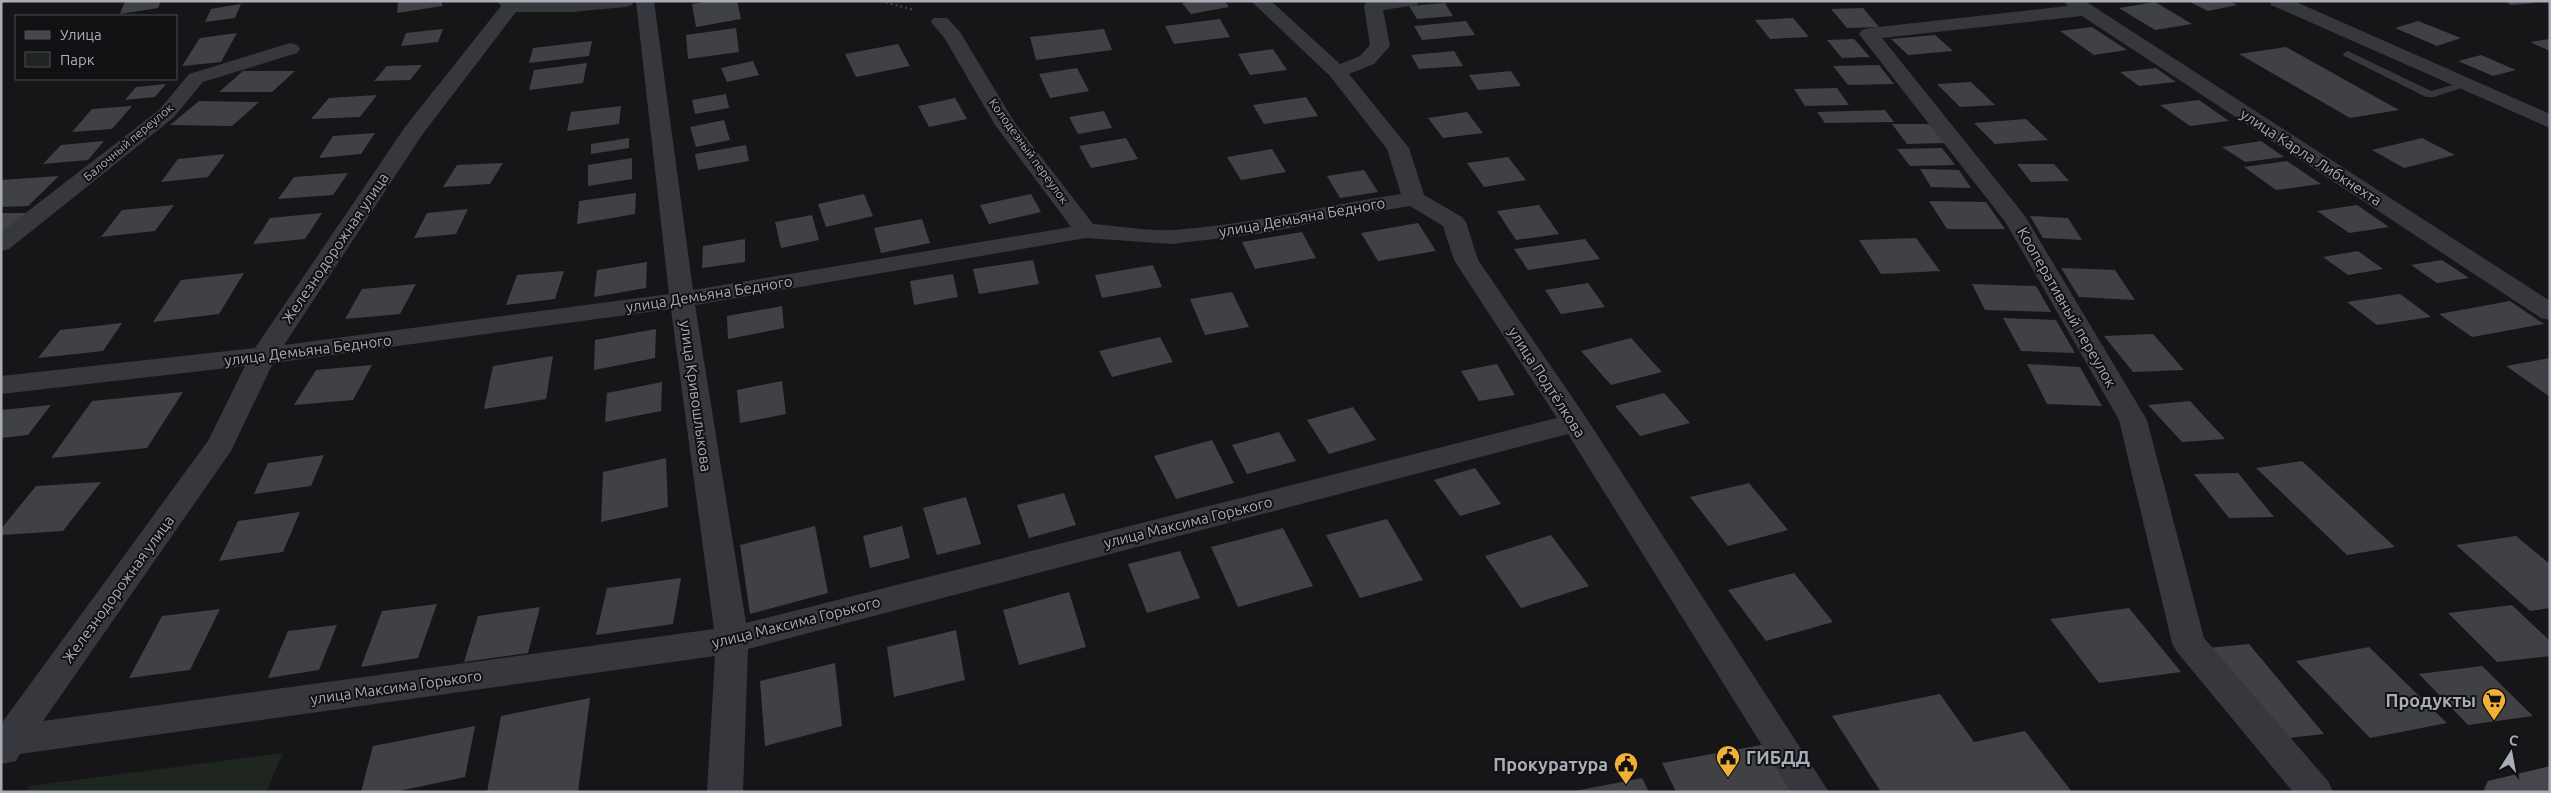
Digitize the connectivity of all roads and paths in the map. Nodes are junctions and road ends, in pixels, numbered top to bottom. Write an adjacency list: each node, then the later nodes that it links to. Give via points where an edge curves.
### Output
1 (625, 1): 6 (street, via 571,6)
2 (645, 1): 17 (street, улица Кривошлыкова)
3 (1260, 1): 11 (street)
4 (1410, 1): 11 (street, via 1373,6 1380,46 1367,60)
5 (2278, 1): 12 (street)
6 (511, 3): 19 (street, Железнодорожная улица, via 413,132)
7 (2079, 6): 18 (street, улица Карла Либкнехта); 27 (street, Кооперативный переулок, via 1869,34 2017,221 2133,420 2189,643)
8 (940, 22): 15 (street, Колодезный переулок, via 953,36 1006,125)
9 (290, 49): 16 (street, Балочный переулок, via 196,78 166,114)
10 (2348, 54): 12 (lane, via 2430,95)
11 (1337, 72): 14 (street, via 1398,148)
12 (2467, 84): 13 (street)
13 (2550, 122)
14 (1414, 199): 15 (street, улица Демьяна Бедного, via 1265,226 1172,237); 21 (street, улица Подтёлкова, via 1454,222 1466,260)
15 (1086, 230): 17 (street, улица Демьяна Бедного)
16 (1, 244)
17 (682, 300): 19 (street, улица Демьяна Бедного); 22 (street, улица Кривошлыкова)
18 (2550, 312)
19 (263, 356): 20 (street, улица Демьяна Бедного); 23 (street, Железнодорожная улица, via 221,444)
20 (1, 385)
21 (1574, 423): 22 (street, улица Максима Горького); 26 (street, улица Подтёлкова)
22 (732, 640): 23 (street, улица Максима Горького); 25 (street, улица Кривошлыкова)
23 (4, 745)
24 (2550, 782): 28 (main road)
25 (725, 792)
26 (1811, 792)
27 (2315, 792)
28 (2501, 792)

